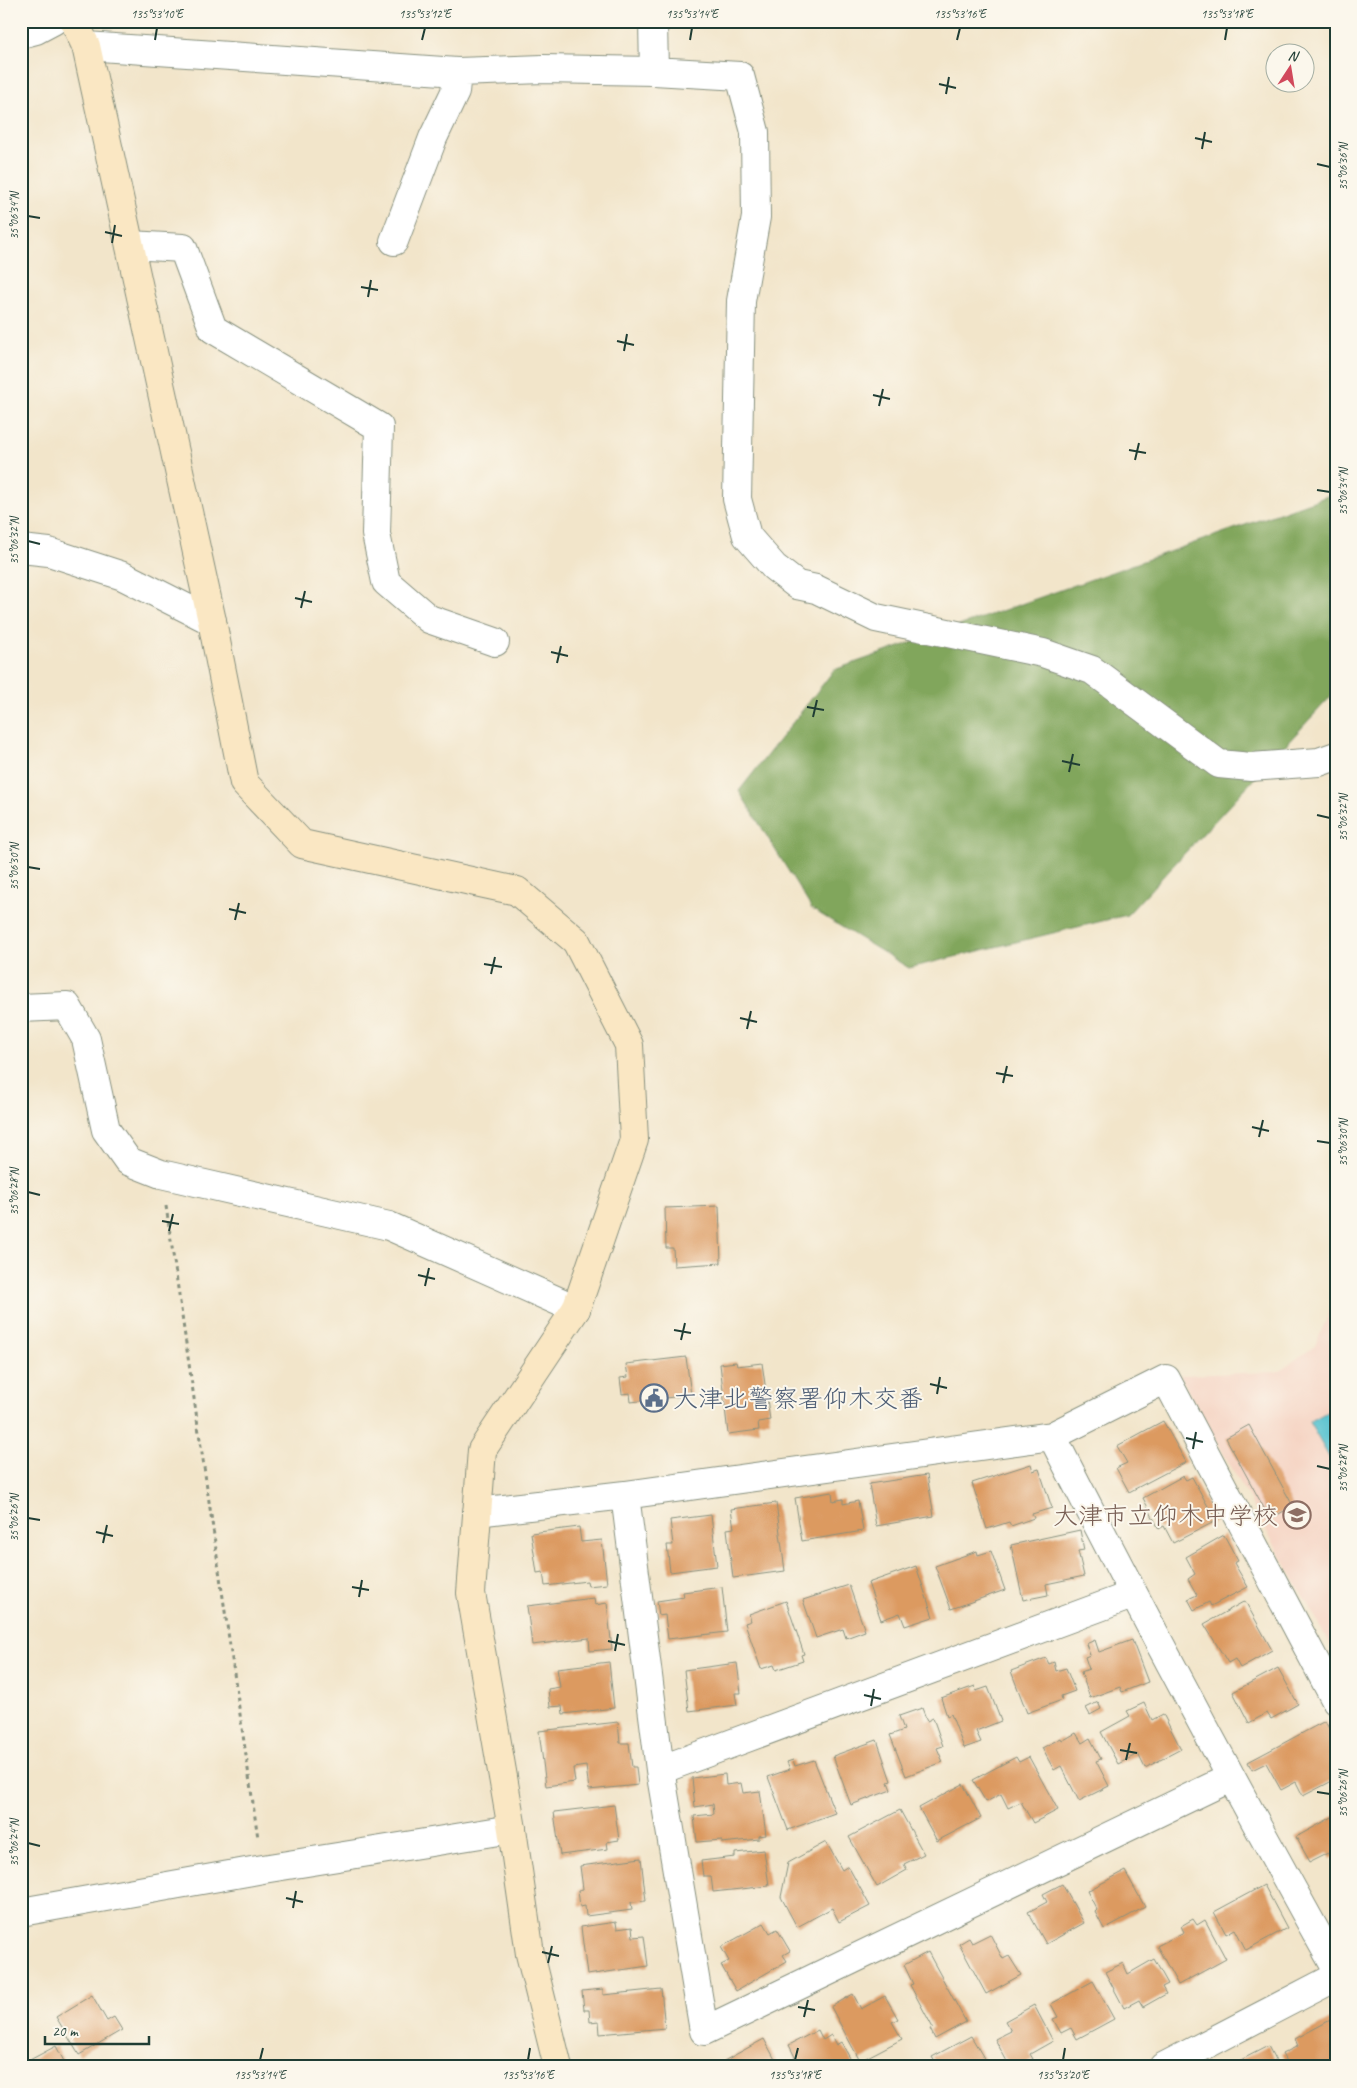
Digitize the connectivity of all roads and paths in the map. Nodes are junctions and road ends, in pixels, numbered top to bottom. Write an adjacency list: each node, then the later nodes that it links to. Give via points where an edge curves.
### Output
1 (53, 21): 4 (street)
2 (74, 21): 5 (street)
3 (653, 21): 6 (street)
4 (21, 34)
5 (86, 46): 7 (street); 9 (street)
6 (654, 71): 7 (street); 13 (street, via 740,76 755,132 756,217 741,301 737,499 747,536 774,568 797,585 816,589 876,618 1043,653 1092,670 1219,764 1251,767 1319,762)
7 (457, 72): 8 (street, via 455,92)
8 (394, 241)
9 (130, 245): 11 (street); 12 (street, via 183,248 213,329 379,427 376,534 386,582 429,620)
10 (21, 549): 11 (street, via 49,552 123,576)
11 (212, 621): 16 (street, via 244,783 302,844 517,891 576,941 629,1044 634,1140)
12 (495, 642)
13 (1336, 756)
14 (21, 1008): 15 (street, via 67,1006 86,1039 106,1130 128,1161)
15 (161, 1174): 16 (street, via 389,1226); 25 (path)
16 (576, 1309): 19 (street, via 482,1450)
17 (1052, 1436): 18 (street); 20 (street); 21 (street, via 1166,1379)
18 (625, 1495): 19 (street); 22 (street)
19 (477, 1512): 24 (street, via 471,1593)
20 (1132, 1595): 22 (street); 23 (street)
21 (1336, 1701)
22 (660, 1770): 23 (street, via 704,2031)
23 (1230, 1778): 27 (street)
24 (512, 1829): 25 (street); 29 (street, via 530,1954)
25 (263, 1869): 26 (street)
26 (21, 1912)
27 (1336, 1968)
28 (1336, 1977): 30 (street)
29 (558, 2067)
30 (1163, 2067)

